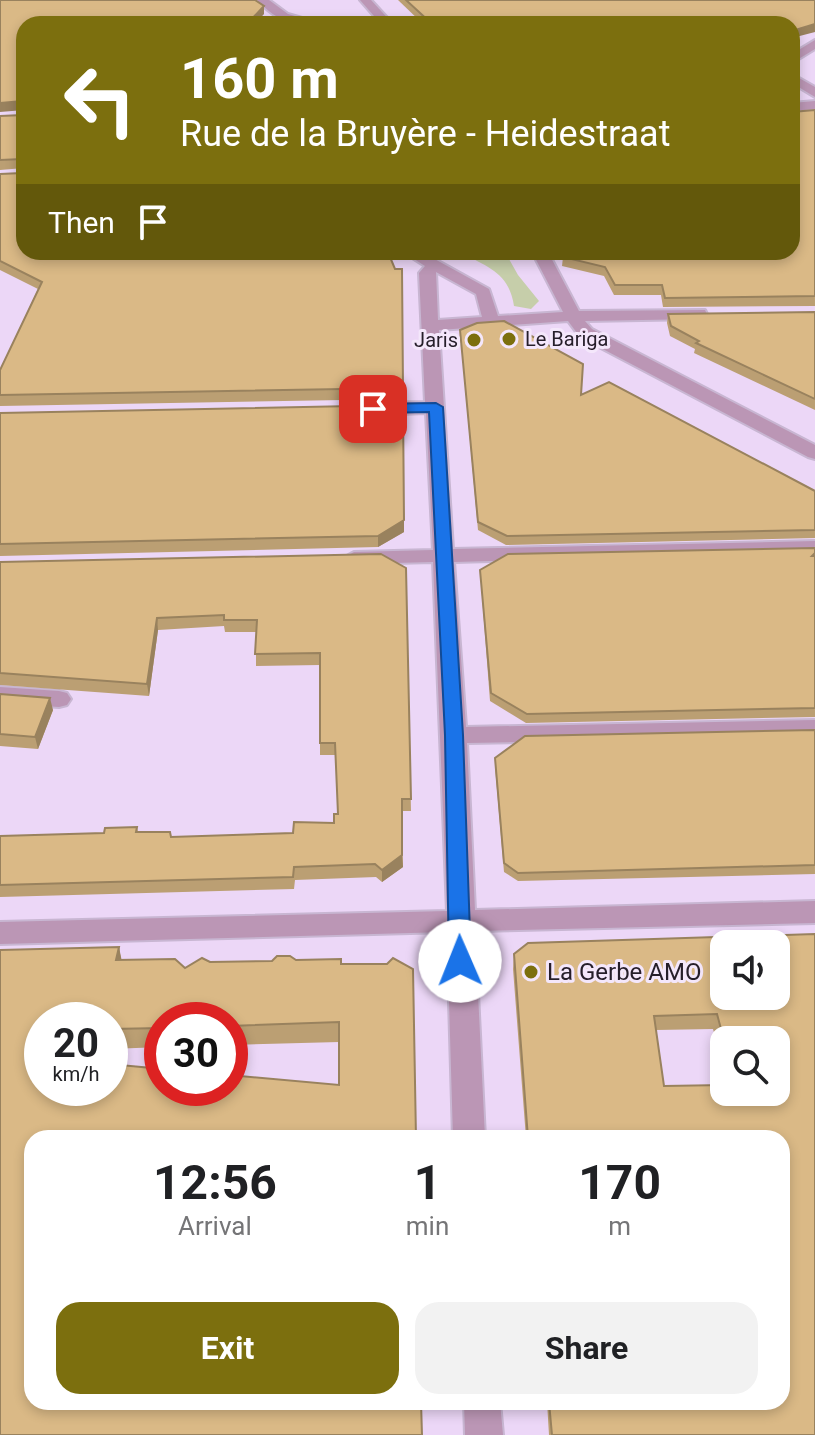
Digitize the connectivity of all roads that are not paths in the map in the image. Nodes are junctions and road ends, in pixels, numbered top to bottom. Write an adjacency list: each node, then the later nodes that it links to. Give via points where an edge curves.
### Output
1 (262, 0): 3 (street)
2 (365, 0): 4 (street)
3 (284, 16)
4 (380, 16)
5 (425, 260): 7 (street)
6 (544, 260): 9 (street)
7 (434, 265): 10 (street, via 483,292); 11 (street, via 427,273)
8 (724, 314): 9 (street)
9 (573, 316): 10 (street); 14 (street, via 586,333)
10 (491, 321): 11 (street)
11 (430, 326): 12 (street)
12 (436, 407): 13 (street); 16 (street)
13 (358, 409)
14 (815, 453)
15 (815, 547): 16 (street)
16 (442, 555): 17 (street); 21 (street)
17 (340, 558)
18 (0, 695): 19 (street)
19 (59, 699)
20 (815, 728): 21 (street)
21 (454, 735): 23 (street)
22 (815, 912): 23 (street)
23 (459, 923): 24 (street); 25 (street)
24 (0, 933)
25 (469, 1130)
26 (482, 1410): 27 (street)
27 (484, 1435)

